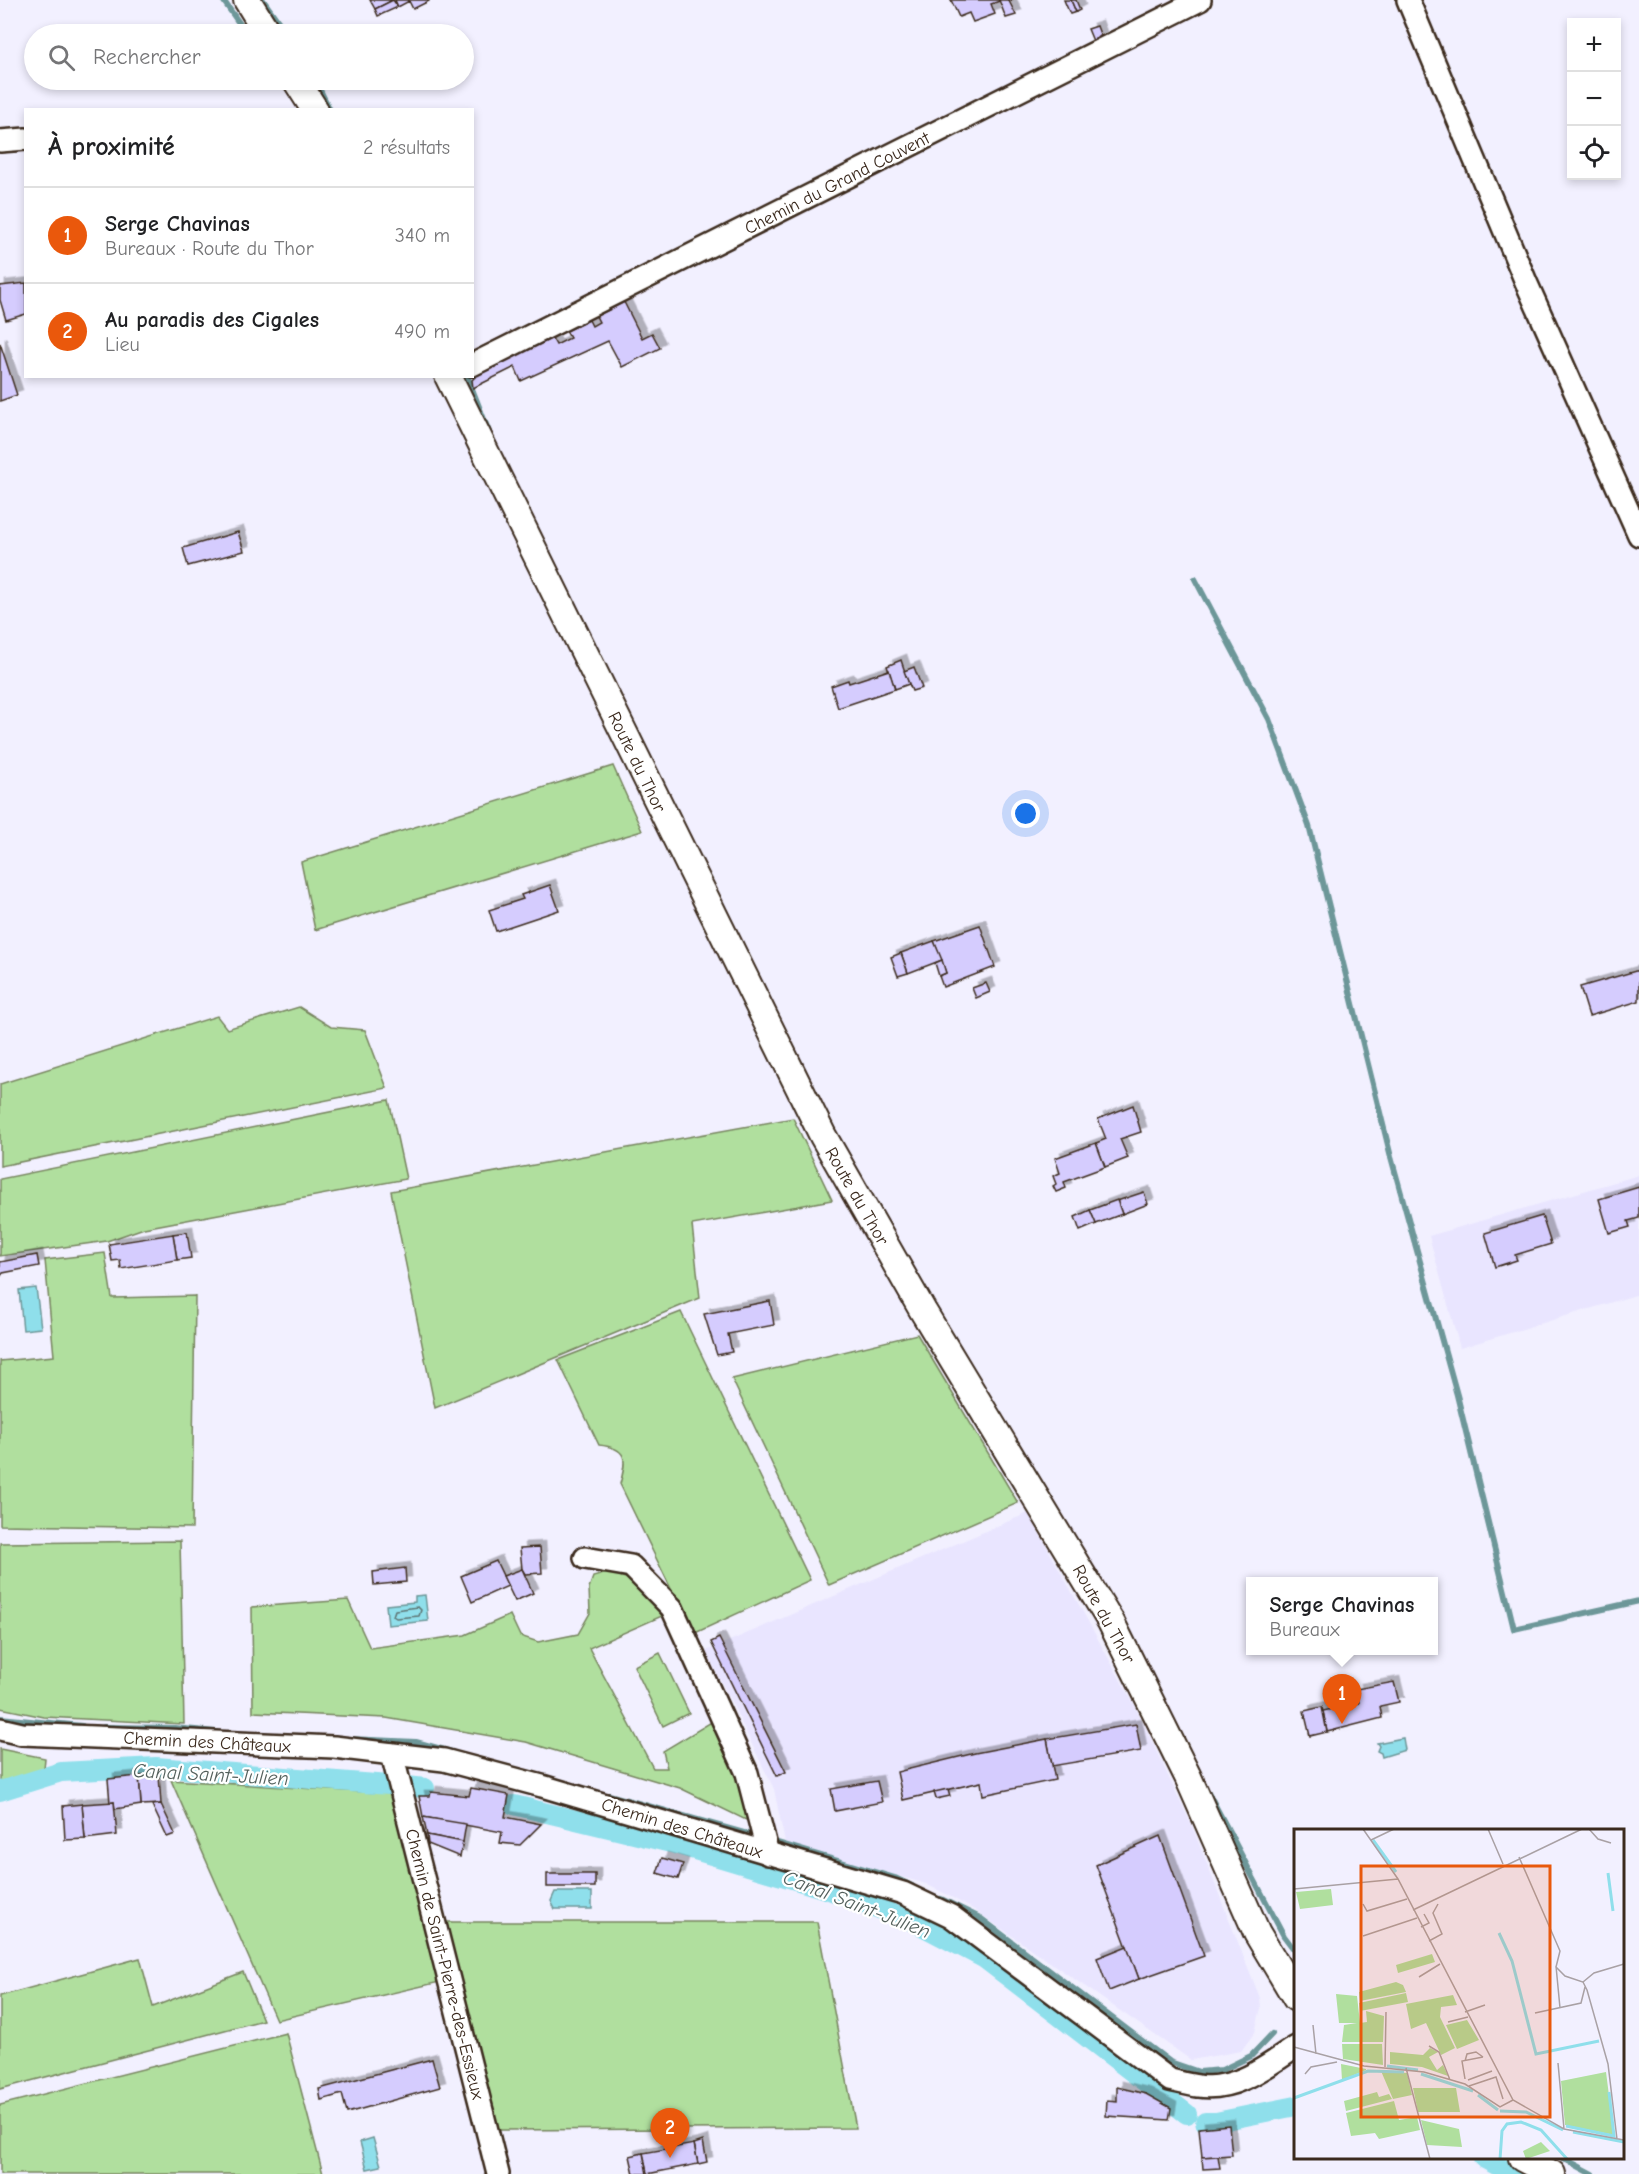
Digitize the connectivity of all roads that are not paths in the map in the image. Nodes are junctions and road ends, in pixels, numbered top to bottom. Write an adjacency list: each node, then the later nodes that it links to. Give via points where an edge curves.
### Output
1 (247, 0): 4 (street)
2 (1200, 0): 9 (street, Chemin du Grand Couvent)
3 (1408, 0): 11 (street, via 1526,282)
4 (262, 24)
5 (302, 90): 6 (street)
6 (314, 108)
7 (24, 139): 8 (street)
8 (0, 141)
9 (474, 363)
10 (448, 378): 16 (street, Route du Thor, via 823,1136 923,1311 1111,1622 1188,1777 1257,1933)
11 (1639, 535)
12 (585, 1558): 15 (street, via 631,1566 672,1608 747,1773)
13 (0, 1729): 14 (street, Chemin des Châteaux, via 22,1734)
14 (392, 1754): 15 (street, Chemin des Châteaux, via 444,1760 542,1786); 19 (street, Chemin de Saint-Pierre-des-Essieux)
15 (768, 1854): 17 (street, Chemin des Châteaux, via 903,1893 951,1916 1170,2080 1200,2087 1231,2084)
16 (1294, 1995)
17 (1294, 2048)
18 (1526, 2159): 20 (street)
19 (498, 2174)
20 (1552, 2174)

